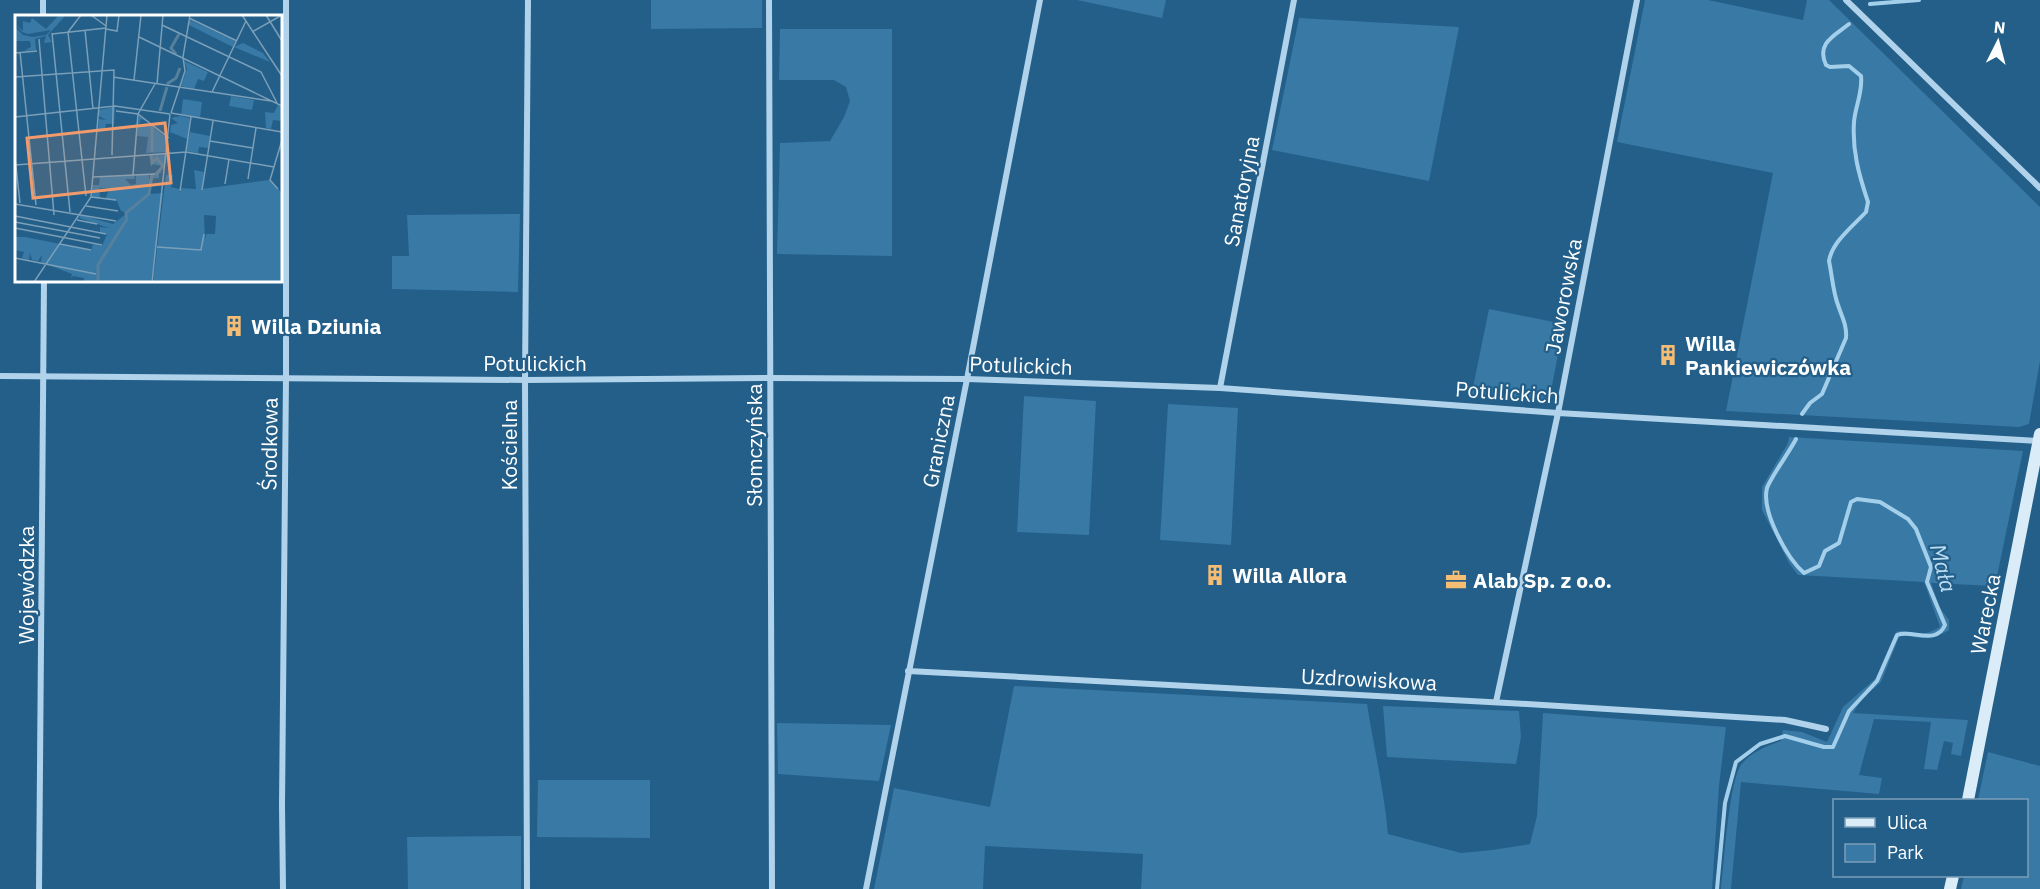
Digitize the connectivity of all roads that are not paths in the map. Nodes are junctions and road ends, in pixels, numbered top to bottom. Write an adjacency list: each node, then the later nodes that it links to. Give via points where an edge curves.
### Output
1 (286, 0): 12 (street, Środkowa)
2 (528, 0): 15 (street, Kościelna)
3 (769, 0): 13 (street, Słomczyńska)
4 (1040, 0): 14 (street, Graniczna)
5 (1294, 0): 16 (street, Sanatoryjna)
6 (1637, 0): 17 (street, Jaworowska)
7 (1846, 0): 8 (street)
8 (2040, 188)
9 (44, 282): 11 (street, Wojewódzka)
10 (0, 376): 11 (street, Potulickich)
11 (44, 376): 12 (street, Potulickich); 23 (street, Wojewódzka)
12 (286, 377): 15 (street, Potulickich); 24 (street, Środkowa)
13 (770, 378): 14 (street, Potulickich); 15 (street, Potulickich); 26 (street, Słomczyńska)
14 (968, 379): 16 (street, Potulickich); 19 (street, Graniczna)
15 (525, 380): 25 (street, Kościelna)
16 (1220, 388): 17 (street, Potulickich)
17 (1558, 412): 18 (street, Potulickich); 20 (street, Jaworowska)
18 (2040, 438): 22 (street, Warecka)
19 (908, 671): 20 (street, Uzdrowiskowa); 27 (street, Graniczna)
20 (1496, 702): 21 (street, Uzdrowiskowa, via 1785,720)
21 (1826, 729)
22 (1968, 799)
23 (39, 889)
24 (283, 889)
25 (527, 889)
26 (772, 889)
27 (866, 889)

